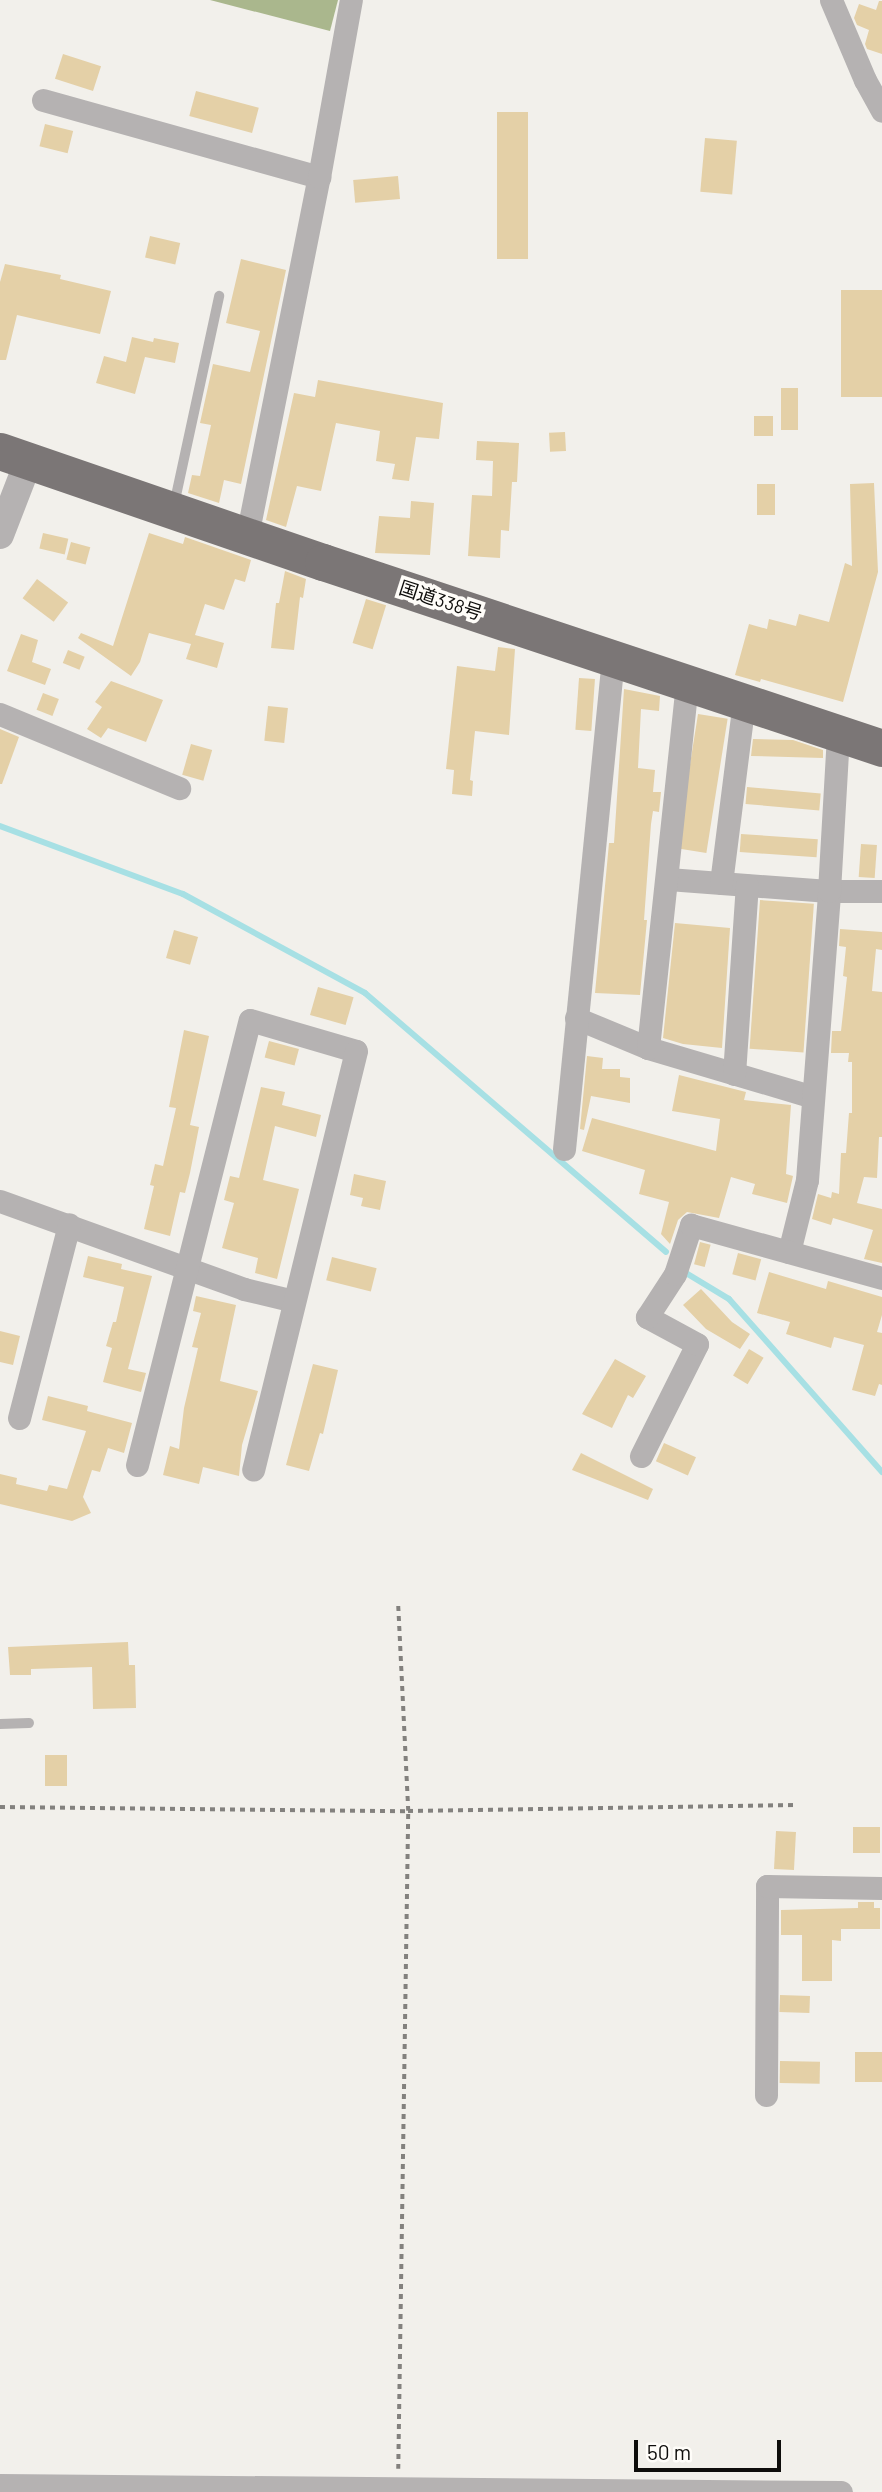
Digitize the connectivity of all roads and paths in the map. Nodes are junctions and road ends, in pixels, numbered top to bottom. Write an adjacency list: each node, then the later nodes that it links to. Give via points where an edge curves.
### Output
1 (351, 0): 5 (street)
2 (831, 0): 4 (street)
3 (43, 100): 5 (street)
4 (882, 111)
5 (320, 177): 10 (street)
6 (219, 296): 8 (lane)
7 (14, 456): 8 (highway, 国道338号); 9 (street)
8 (173, 509): 10 (highway, 国道338号)
9 (0, 536)
10 (247, 536): 11 (highway, 国道338号)
11 (613, 656): 12 (highway, 国道338号); 23 (street)
12 (687, 681): 13 (highway, 国道338号); 18 (street)
13 (744, 700): 15 (highway, 国道338号); 19 (street)
14 (0, 714): 17 (street)
15 (838, 733): 16 (highway, 国道338号); 21 (street)
16 (882, 748)
17 (179, 788)
18 (668, 879): 19 (street); 24 (street)
19 (721, 883): 20 (street)
20 (747, 885): 21 (street); 25 (street)
21 (829, 891): 22 (street); 26 (street)
22 (882, 891)
23 (576, 1018): 24 (street); 27 (street)
24 (648, 1048): 25 (street)
25 (734, 1074): 26 (street)
26 (813, 1097): 30 (street, via 807,1180)
27 (564, 1149)
28 (0, 1201): 29 (street)
29 (69, 1224): 31 (street); 34 (street)
30 (789, 1252): 32 (street); 35 (street, via 691,1225 675,1274 647,1317 697,1344)
31 (186, 1266): 33 (street, via 244,1289); 33 (street, via 250,1020 356,1051); 36 (street)
32 (882, 1278)
33 (294, 1301): 37 (street)
34 (19, 1418)
35 (641, 1456)
36 (137, 1465)
37 (253, 1469)
38 (398, 1604): 43 (path)
39 (29, 1723): 40 (lane)
40 (0, 1724)
41 (796, 1805): 43 (path)
42 (0, 1807): 43 (path)
43 (408, 1811): 47 (path)
44 (882, 1888): 45 (street, via 767,1886)
45 (766, 2095)
46 (0, 2484): 47 (street)
47 (397, 2488): 48 (street)
48 (841, 2492)

